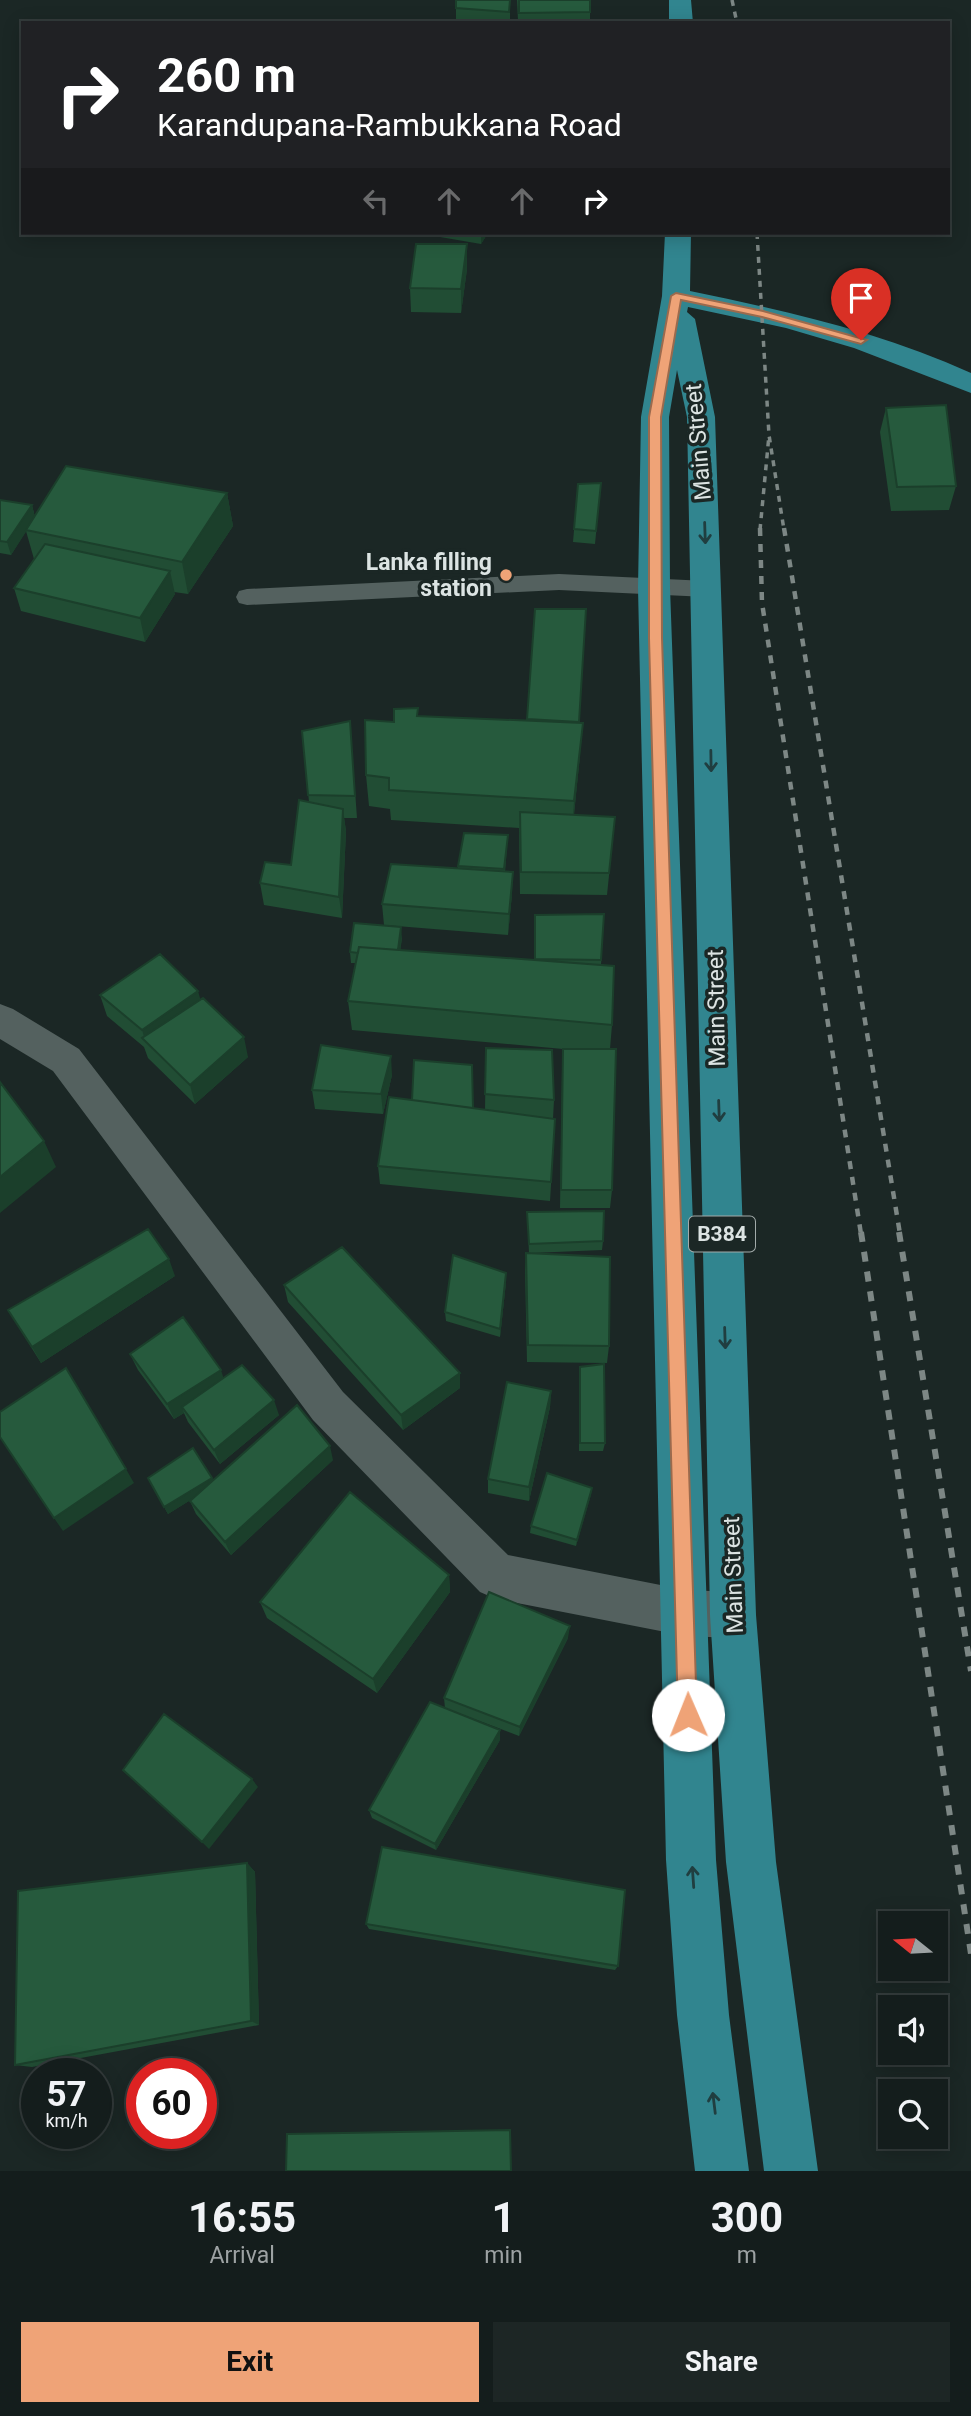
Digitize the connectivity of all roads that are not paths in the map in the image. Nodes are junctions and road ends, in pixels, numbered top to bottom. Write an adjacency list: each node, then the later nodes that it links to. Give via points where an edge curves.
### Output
1 (680, 0): 2 (main road)
2 (681, 21)
3 (678, 235): 4 (main road)
4 (676, 296): 5 (main road, via 836,332 924,362); 6 (main road, Main Street / B384, via 655,417); 7 (main road, Main Street / B384, one-way to 7, via 701,417)
5 (971, 384)
6 (654, 588): 7 (lane); 8 (lane, via 559,582); 10 (main road, Main Street / B384)
7 (707, 589): 11 (main road, Main Street / B384, one-way to 11)
8 (247, 597)
9 (0, 1020): 10 (street, via 66,1060 328,1406 496,1576)
10 (686, 1613): 11 (street); 12 (main road, Main Street / B384, one-way to 10, via 691,1860)
11 (733, 1615): 13 (main road, Main Street / B384, via 751,1862)
12 (722, 2171)
13 (791, 2171)

